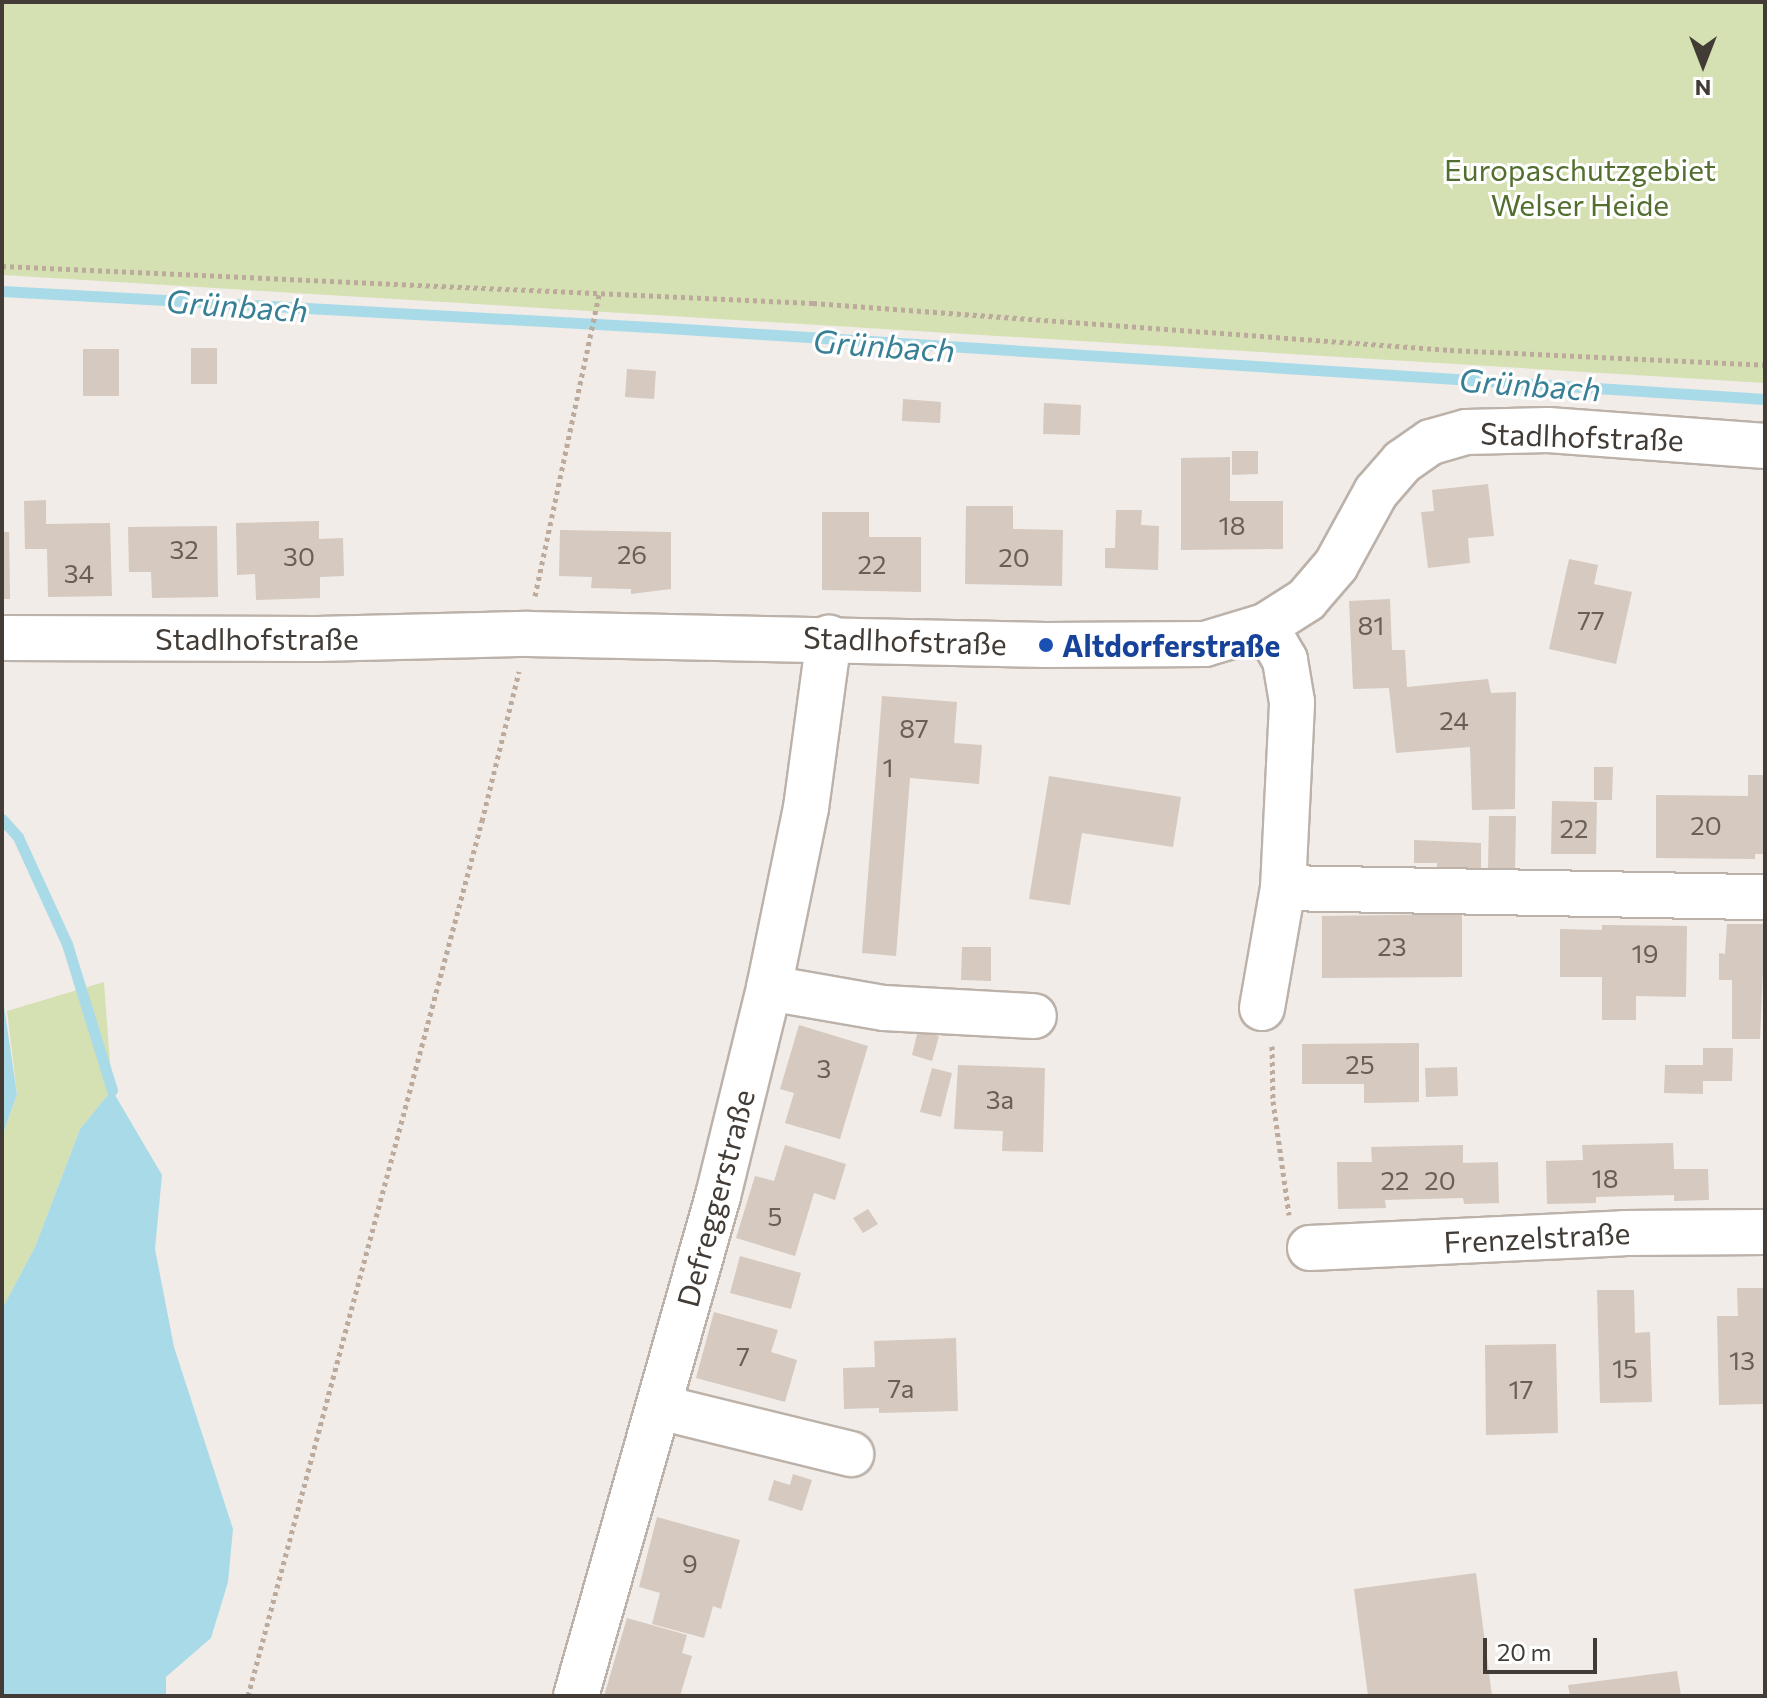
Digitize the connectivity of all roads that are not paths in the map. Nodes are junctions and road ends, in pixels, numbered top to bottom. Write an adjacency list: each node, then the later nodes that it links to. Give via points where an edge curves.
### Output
1 (1765, 446): 2 (street, Stadlhofstraße, via 1548,430 1466,432 1431,442 1402,462 1376,492 1336,565 1306,600)
2 (1265, 626): 4 (street, Stadlhofstraße, via 1205,644); 5 (street, via 1285,660 1292,702)
3 (2, 638): 4 (street, Stadlhofstraße)
4 (829, 638): 7 (street, Defreggerstraße, via 806,808)
5 (1283, 888): 6 (street); 8 (street)
6 (1765, 897)
7 (769, 988): 9 (street, via 884,1008); 12 (street, Defreggerstraße)
8 (1262, 1008)
9 (1034, 1016)
10 (1765, 1232): 11 (street, Frenzelstraße)
11 (1310, 1248)
12 (659, 1407): 13 (street); 14 (street, Defreggerstraße)
13 (851, 1454)
14 (576, 1696)

